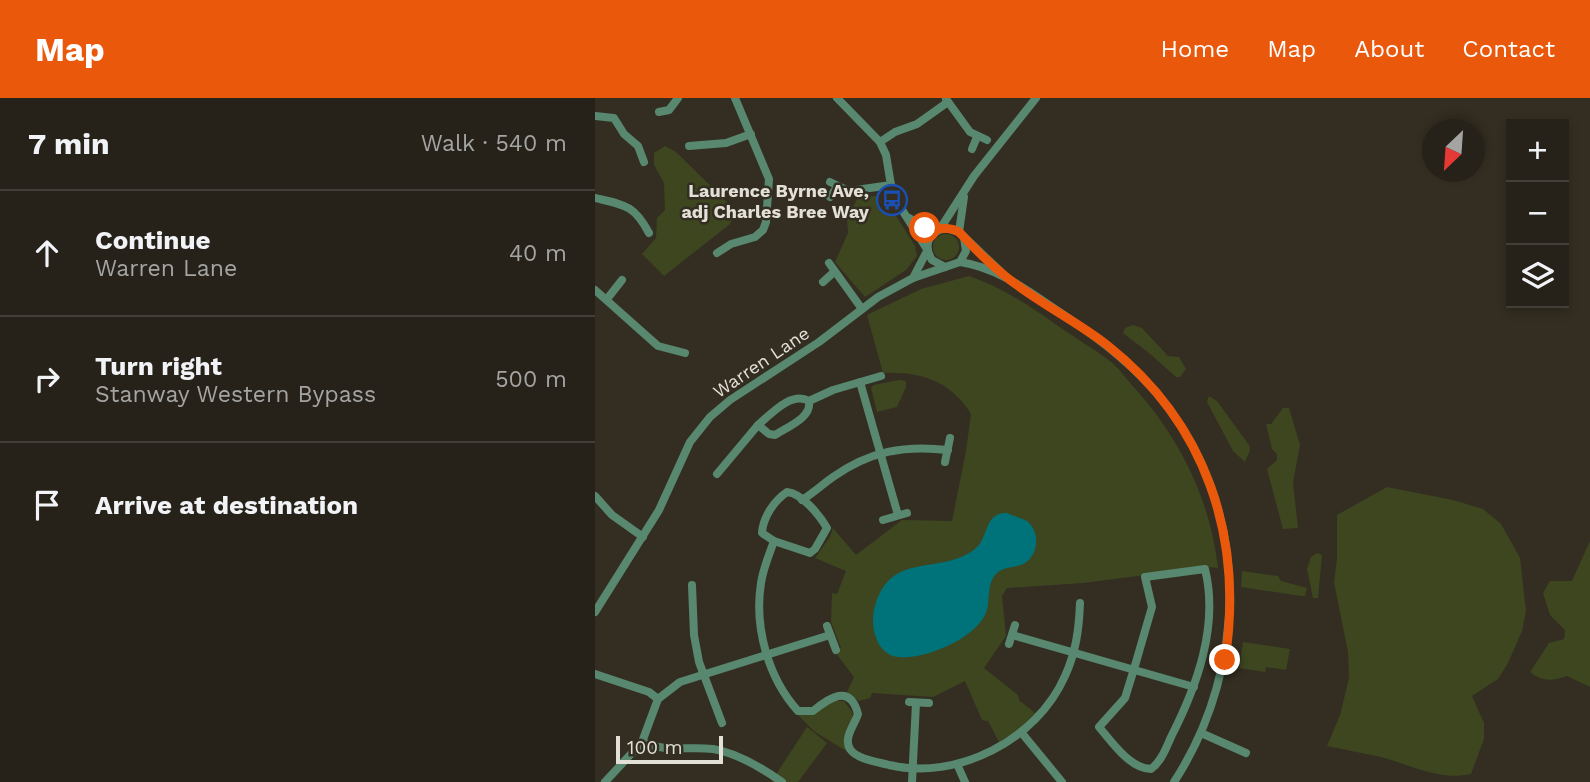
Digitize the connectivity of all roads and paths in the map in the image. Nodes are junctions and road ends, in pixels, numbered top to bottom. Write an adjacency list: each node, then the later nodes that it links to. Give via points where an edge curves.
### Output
1 (678, 98): 6 (street, via 669,110)
2 (735, 98): 8 (street)
3 (837, 98): 11 (street)
4 (1036, 98): 16 (street)
5 (947, 100): 9 (street); 11 (street, via 917,124)
6 (659, 112)
7 (595, 116): 14 (street, via 614,118 638,146)
8 (751, 134): 12 (street, via 726,143); 24 (street, via 769,179 766,222 755,237)
9 (977, 136): 10 (street); 13 (street)
10 (987, 140)
11 (880, 142): 15 (street)
12 (688, 146)
13 (972, 149)
14 (644, 162)
15 (891, 186): 17 (street, via 854,191 833,184); 19 (street)
16 (967, 187): 20 (street); 22 (street, via 959,221)
17 (830, 197)
18 (595, 198): 21 (street, via 631,207)
19 (907, 217): 20 (street); 23 (street)
20 (938, 230): 22 (street, via 950,228); 23 (street, via 928,240)
21 (649, 233)
22 (961, 235): 25 (street, via 966,251); 29 (street)
23 (927, 250): 27 (street, via 932,260); 30 (street)
24 (717, 253)
25 (960, 262): 27 (street, Warren Lane); 29 (street)
26 (829, 263): 28 (street)
27 (945, 267): 30 (street, Warren Lane)
28 (835, 272): 32 (street); 35 (street)
29 (1005, 276): 70 (street, via 1083,328 1139,374 1182,428 1201,464 1226,539 1231,599 1225,660)
30 (913, 278): 35 (street, Warren Lane)
31 (622, 280): 34 (street)
32 (823, 282)
33 (595, 290): 34 (street)
34 (607, 299): 37 (street, via 658,346)
35 (862, 309): 53 (street, Warren Lane, via 710,417 690,442)
36 (675, 342): 37 (street)
37 (673, 351): 38 (street)
38 (685, 353)
39 (881, 376): 40 (street)
40 (860, 382): 41 (street); 45 (street)
41 (809, 401): 42 (street, via 794,398); 42 (street, via 807,414 775,436)
42 (758, 425): 47 (street)
43 (950, 438): 44 (street)
44 (948, 450): 45 (street); 46 (street)
45 (880, 452): 49 (street, via 834,476); 51 (street)
46 (945, 462)
47 (717, 474)
48 (595, 496): 53 (street)
49 (802, 500): 54 (street, via 787,492 763,521 764,536); 54 (street, via 827,528 815,549 801,552)
50 (907, 513): 51 (street)
51 (898, 515): 52 (street)
52 (883, 520)
53 (643, 537): 57 (street, Warren Lane)
54 (774, 541): 61 (street, via 761,583 761,631)
55 (692, 585): 64 (street, via 694,635)
56 (1080, 603): 60 (street)
57 (595, 612)
58 (1015, 625): 60 (street, via 1011,639)
59 (836, 650): 61 (street, via 829,630)
60 (1074, 652): 62 (street); 69 (street, via 1044,711)
61 (767, 655): 64 (street); 74 (street, via 798,711 813,711 829,697 842,695 852,701 857,714 848,740 850,750 878,762)
62 (1134, 669): 65 (street); 65 (street, via 1125,698 1099,727 1128,759 1144,769 1151,769 1160,758); 65 (street, via 1151,607 1145,577 1205,569 1210,598)
63 (595, 674): 66 (street)
64 (702, 674): 66 (street, via 680,681); 68 (street)
65 (1194, 687)
66 (658, 699): 71 (street)
67 (929, 703): 74 (street, via 913,703)
68 (722, 723)
69 (1021, 732): 73 (street, via 1000,747); 80 (street)
70 (1201, 733): 72 (street); 81 (street)
71 (642, 742): 75 (street, via 660,750 695,748 736,755); 76 (street)
72 (1246, 753)
73 (957, 764): 74 (street); 79 (street)
74 (912, 768): 78 (street)
75 (768, 778): 77 (street)
76 (605, 782)
77 (782, 782)
78 (912, 782)
79 (965, 782)
80 (1062, 782)
81 (1174, 782)

